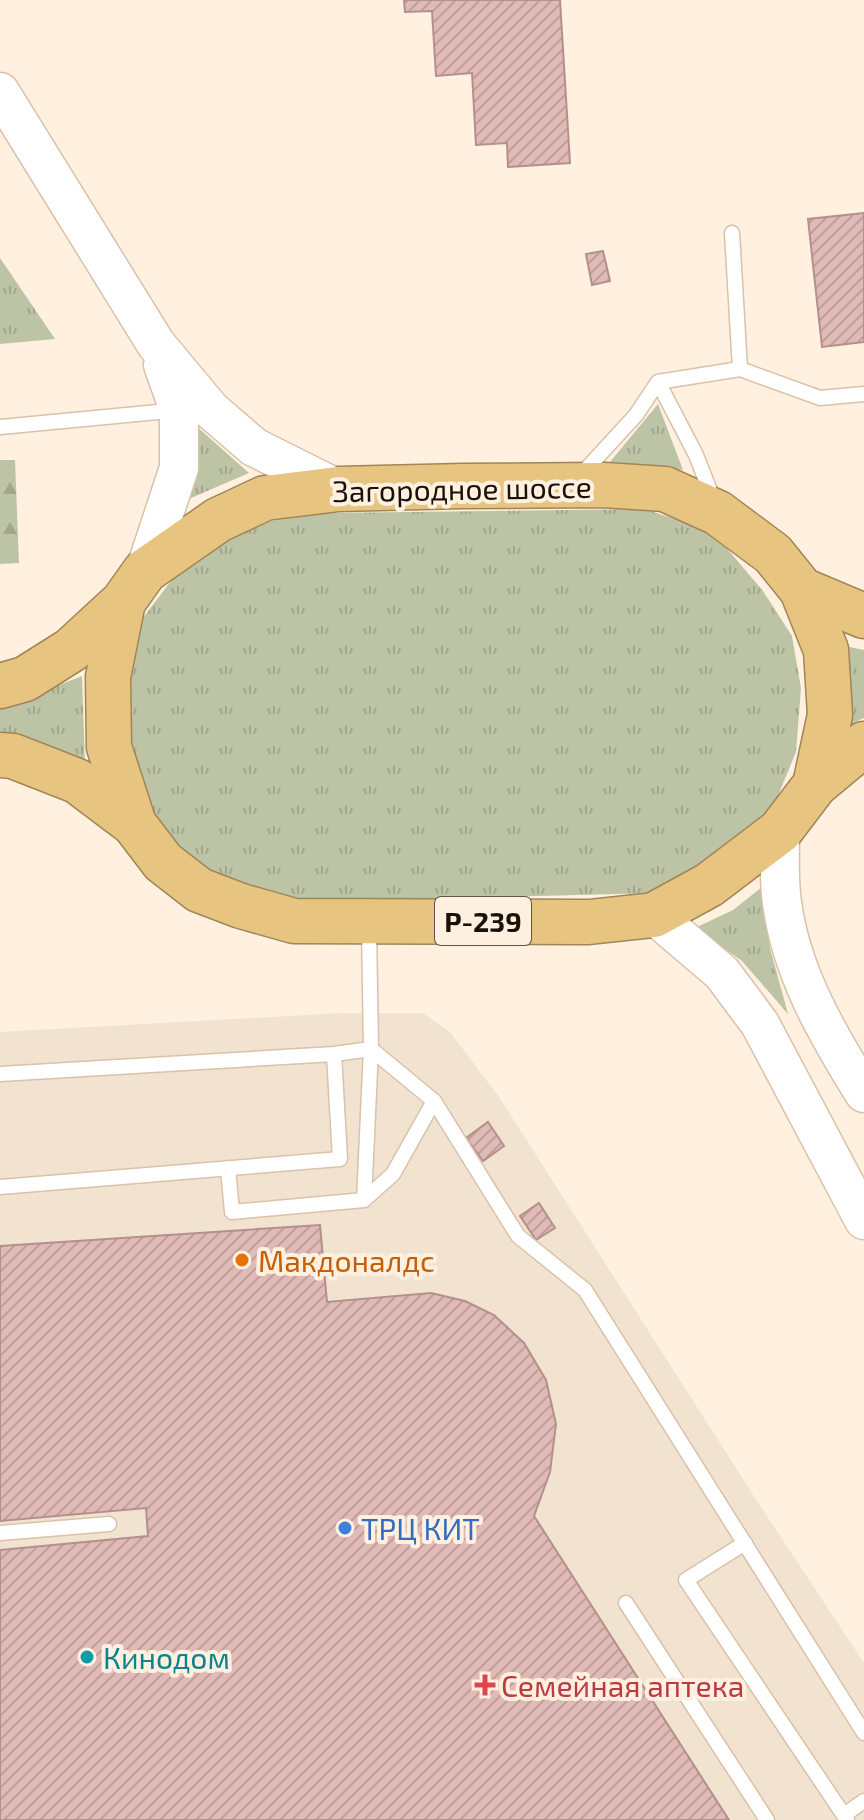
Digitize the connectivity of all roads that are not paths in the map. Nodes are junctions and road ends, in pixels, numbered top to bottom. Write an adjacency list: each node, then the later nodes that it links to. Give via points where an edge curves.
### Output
1 (0, 92): 3 (main road)
2 (732, 233): 4 (lane)
3 (156, 344): 7 (main road); 10 (main road, via 211,410 254,447)
4 (740, 369): 5 (lane); 6 (lane, via 820,398)
5 (658, 382): 9 (lane, via 636,415); 11 (lane, via 696,455)
6 (864, 394)
7 (179, 410): 8 (lane); 12 (main road, via 179,468)
8 (0, 427)
9 (573, 484): 10 (highway, Загородное шоссе / Р-239); 11 (highway, Загородное шоссе / Р-239, via 665,489)
10 (338, 489): 12 (highway, Загородное шоссе / Р-239, via 265,498 218,520)
11 (718, 513): 13 (highway, Загородное шоссе / Р-239, via 773,554)
12 (134, 586): 15 (highway, Загородное шоссе / Р-239, via 71,650 25,679); 19 (highway, Загородное шоссе / Р-239, via 108,677 109,747)
13 (802, 590): 14 (highway, Загородное шоссе / Р-239); 18 (highway, Загородное шоссе / Р-239, via 826,650 830,702)
14 (864, 616)
15 (0, 686)
16 (864, 744): 18 (highway, Загородное шоссе / Р-239)
17 (0, 755): 19 (highway, Загородное шоссе / Р-239, via 77,781)
18 (815, 785): 20 (highway, Загородное шоссе / Р-239)
19 (134, 824): 22 (highway, Загородное шоссе / Р-239, via 163,862 199,890 294,921)
20 (780, 831): 21 (highway, Загородное шоссе / Р-239, via 709,885); 26 (main road, via 781,894 790,941 831,1041)
21 (654, 915): 22 (highway, Загородное шоссе / Р-239, via 589,922); 31 (main road, via 722,973 760,1024)
22 (369, 922): 23 (lane)
23 (371, 1049): 24 (lane); 27 (lane); 30 (lane)
24 (334, 1054): 25 (lane); 28 (lane, via 340,1159)
25 (0, 1074)
26 (864, 1093)
27 (434, 1101): 30 (lane, via 393,1174); 34 (lane, via 518,1236 585,1290)
28 (228, 1168): 29 (lane); 30 (lane, via 232,1212)
29 (0, 1187)
30 (364, 1200)
31 (864, 1220)
32 (109, 1524): 33 (lane)
33 (0, 1533)
34 (745, 1543): 36 (lane); 38 (lane, via 686,1580)
35 (626, 1603): 39 (lane)
36 (864, 1733)
37 (864, 1801): 38 (lane)
38 (845, 1817)
39 (767, 1820)

